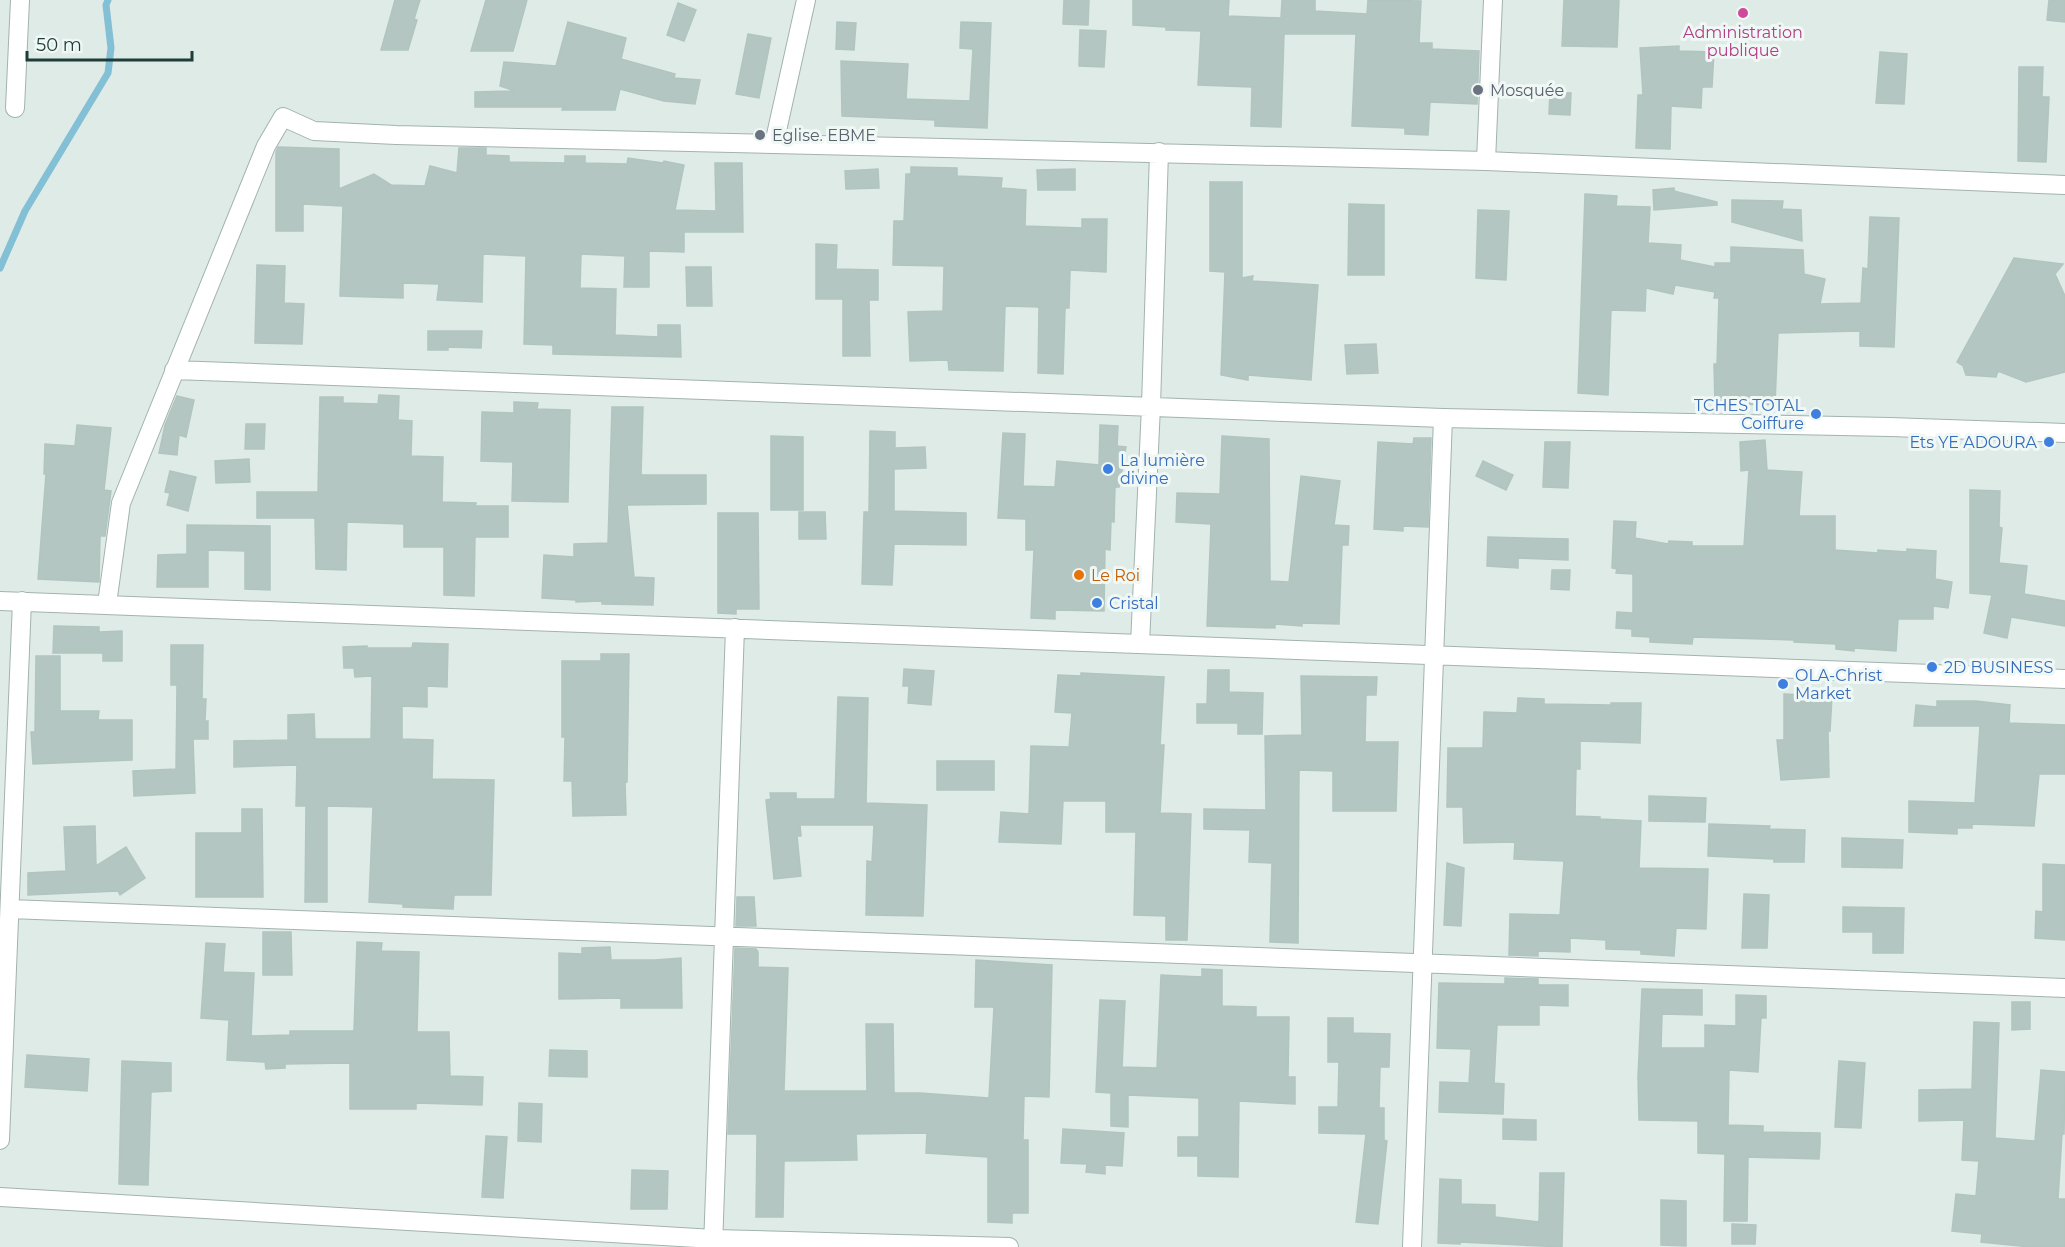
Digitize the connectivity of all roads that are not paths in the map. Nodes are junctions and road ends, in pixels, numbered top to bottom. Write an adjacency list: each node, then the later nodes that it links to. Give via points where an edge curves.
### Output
1 (20, 0): 4 (street)
2 (806, 0): 5 (street)
3 (1493, 0): 7 (street)
4 (15, 108)
5 (774, 144): 6 (street); 9 (street, via 314,131 283,117 266,146)
6 (1159, 152): 7 (street); 10 (street)
7 (1486, 161): 8 (street)
8 (2065, 185)
9 (174, 370): 10 (street); 15 (street, via 121,503)
10 (1151, 406): 11 (street); 17 (street)
11 (1443, 418): 12 (street); 18 (street)
12 (2065, 433)
13 (0, 601): 14 (street)
14 (22, 601): 15 (street); 20 (street)
15 (107, 604): 16 (street)
16 (735, 628): 17 (street); 21 (street)
17 (1140, 644): 18 (street)
18 (1435, 655): 19 (street); 22 (street)
19 (2065, 679)
20 (9, 909): 21 (street); 24 (street)
21 (724, 937): 22 (street); 26 (street)
22 (1423, 963): 23 (street); 28 (street)
23 (2065, 988)
24 (0, 1140)
25 (0, 1197): 26 (street)
26 (713, 1243): 27 (street)
27 (1010, 1247)
28 (1412, 1247)

